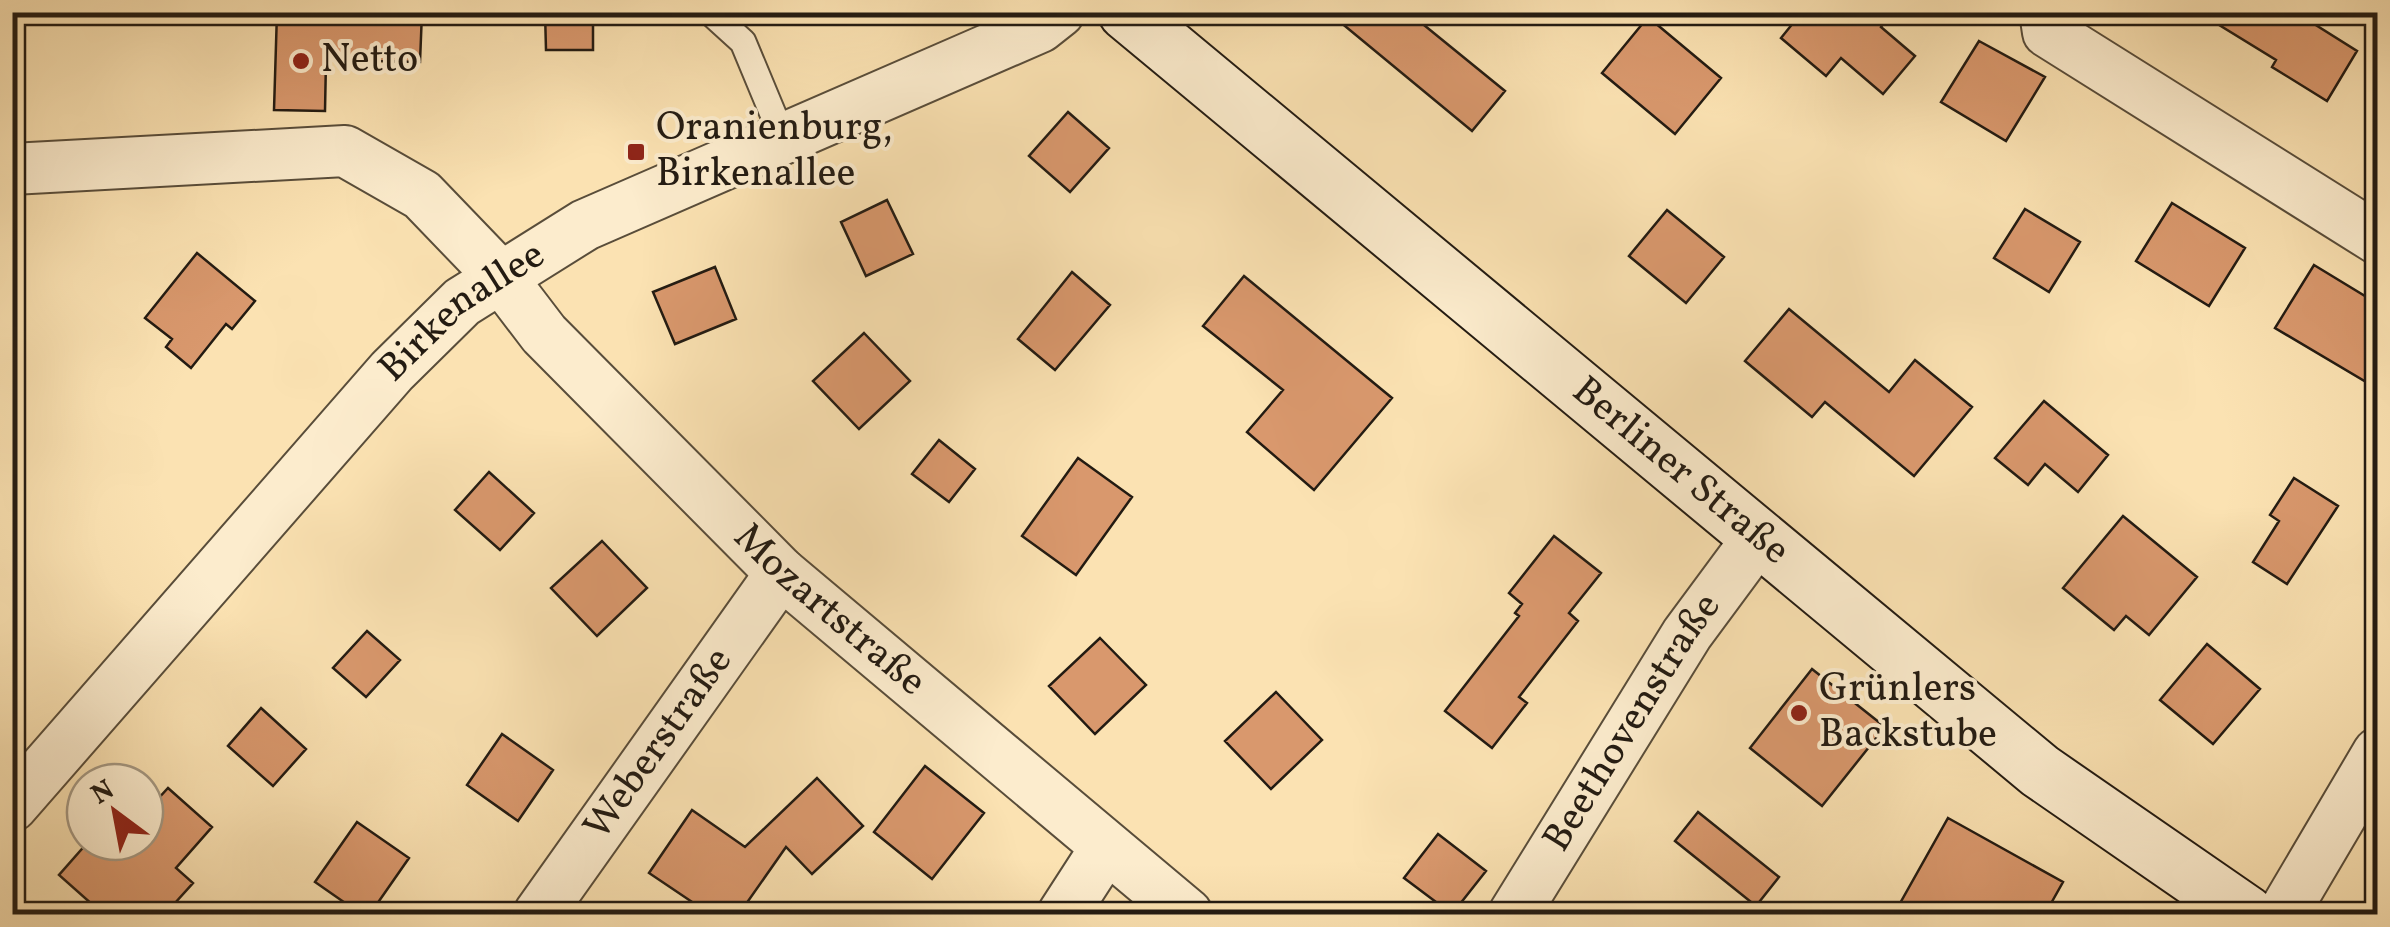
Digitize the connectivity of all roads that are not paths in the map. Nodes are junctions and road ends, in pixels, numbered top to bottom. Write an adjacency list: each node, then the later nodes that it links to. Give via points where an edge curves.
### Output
1 (710, 12): 5 (lane, via 742,42)
2 (1059, 12): 5 (street, Birkenallee, via 1040,27)
3 (1126, 12): 9 (main road, Berliner Straße)
4 (2045, 12): 7 (street, via 2048,32)
5 (783, 138): 8 (street, Birkenallee, via 585,225)
6 (12, 169): 8 (street, Mozartstraße, via 345,152 422,195)
7 (2378, 238)
8 (499, 275): 10 (street, Mozartstraße, via 544,334); 12 (street, Birkenallee, via 392,372)
9 (1758, 538): 17 (street, Beethovenstraße, via 1687,634); 18 (main road, Berliner Straße, via 2040,771)
10 (780, 573): 13 (street, Mozartstraße); 14 (street, Weberstraße)
11 (2378, 754): 19 (street)
12 (12, 806)
13 (1105, 849): 15 (street); 16 (street, Mozartstraße)
14 (539, 914)
15 (1063, 914)
16 (1187, 914)
17 (1514, 914)
18 (2247, 914)
19 (2283, 914)

